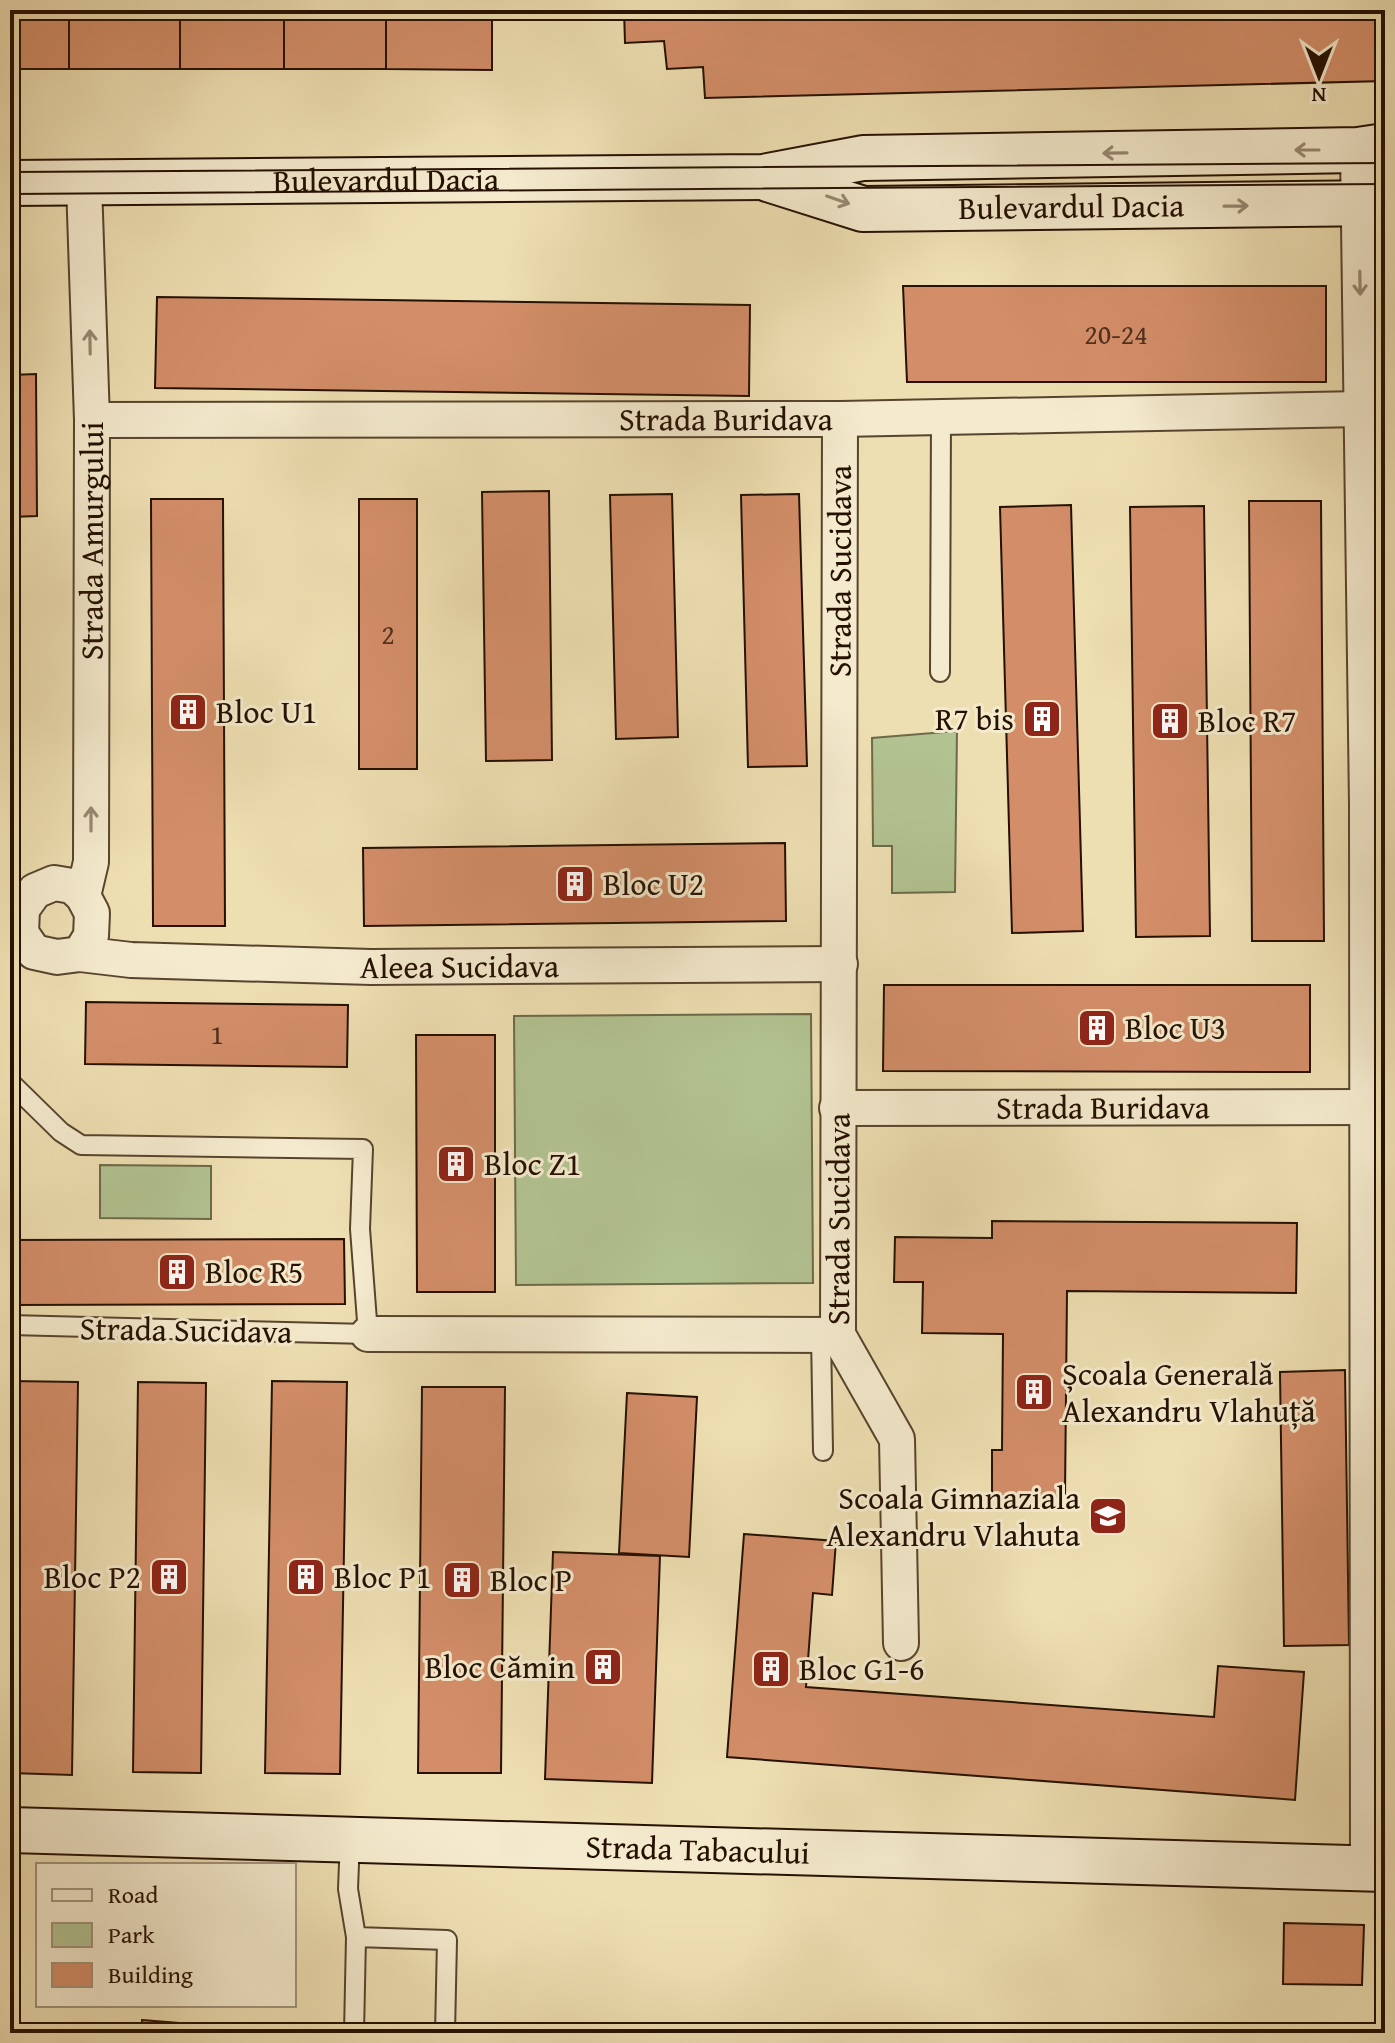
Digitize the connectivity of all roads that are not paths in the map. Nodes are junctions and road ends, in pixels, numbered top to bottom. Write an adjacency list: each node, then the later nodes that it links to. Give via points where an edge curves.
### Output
1 (1372, 148): 2 (street, Bulevardul Dacia, one-way to 2, via 863,158); 5 (street)
2 (763, 177): 4 (street, Bulevardul Dacia); 5 (street, Bulevardul Dacia, one-way to 5, via 863,209)
3 (10, 183): 4 (street, Bulevardul Dacia)
4 (84, 184): 9 (street, Strada Amurgului, one-way to 4)
5 (1372, 204): 6 (street, one-way to 6)
6 (1362, 409): 7 (street, Strada Buridava); 10 (street)
7 (941, 416): 8 (street, Strada Buridava); 11 (lane)
8 (840, 419): 9 (street, Strada Buridava); 16 (street, Strada Sucidava)
9 (92, 420): 13 (street, Strada Amurgului, one-way to 9, via 91,862)
10 (1375, 502): 18 (street)
11 (940, 672)
12 (22, 891): 13 (street, via 54,883 72,886); 14 (street)
13 (83, 896): 15 (street, Strada Amurgului, via 92,913 91,936)
14 (15, 936): 15 (street, via 34,952)
15 (80, 954): 16 (street, Aleea Sucidava, via 371,967)
16 (840, 964): 19 (street, Strada Sucidava)
17 (10, 1082): 21 (lane, via 81,1145 363,1149 360,1229)
18 (1368, 1107): 19 (street, Strada Buridava); 24 (street)
19 (837, 1108): 22 (street, Strada Sucidava)
20 (10, 1325): 21 (lane, Strada Sucidava)
21 (368, 1334): 22 (street, Strada Sucidava)
22 (829, 1335): 23 (lane); 25 (street, via 897,1439)
23 (823, 1451)
24 (1376, 1608): 28 (street)
25 (901, 1643)
26 (10, 1830): 27 (street, Strada Tabacului)
27 (350, 1838): 28 (street, Strada Tabacului); 29 (lane, via 348,1889)
28 (1377, 1868)
29 (356, 1937): 30 (lane); 31 (lane, via 447,1940)
30 (354, 2033)
31 (445, 2033)

